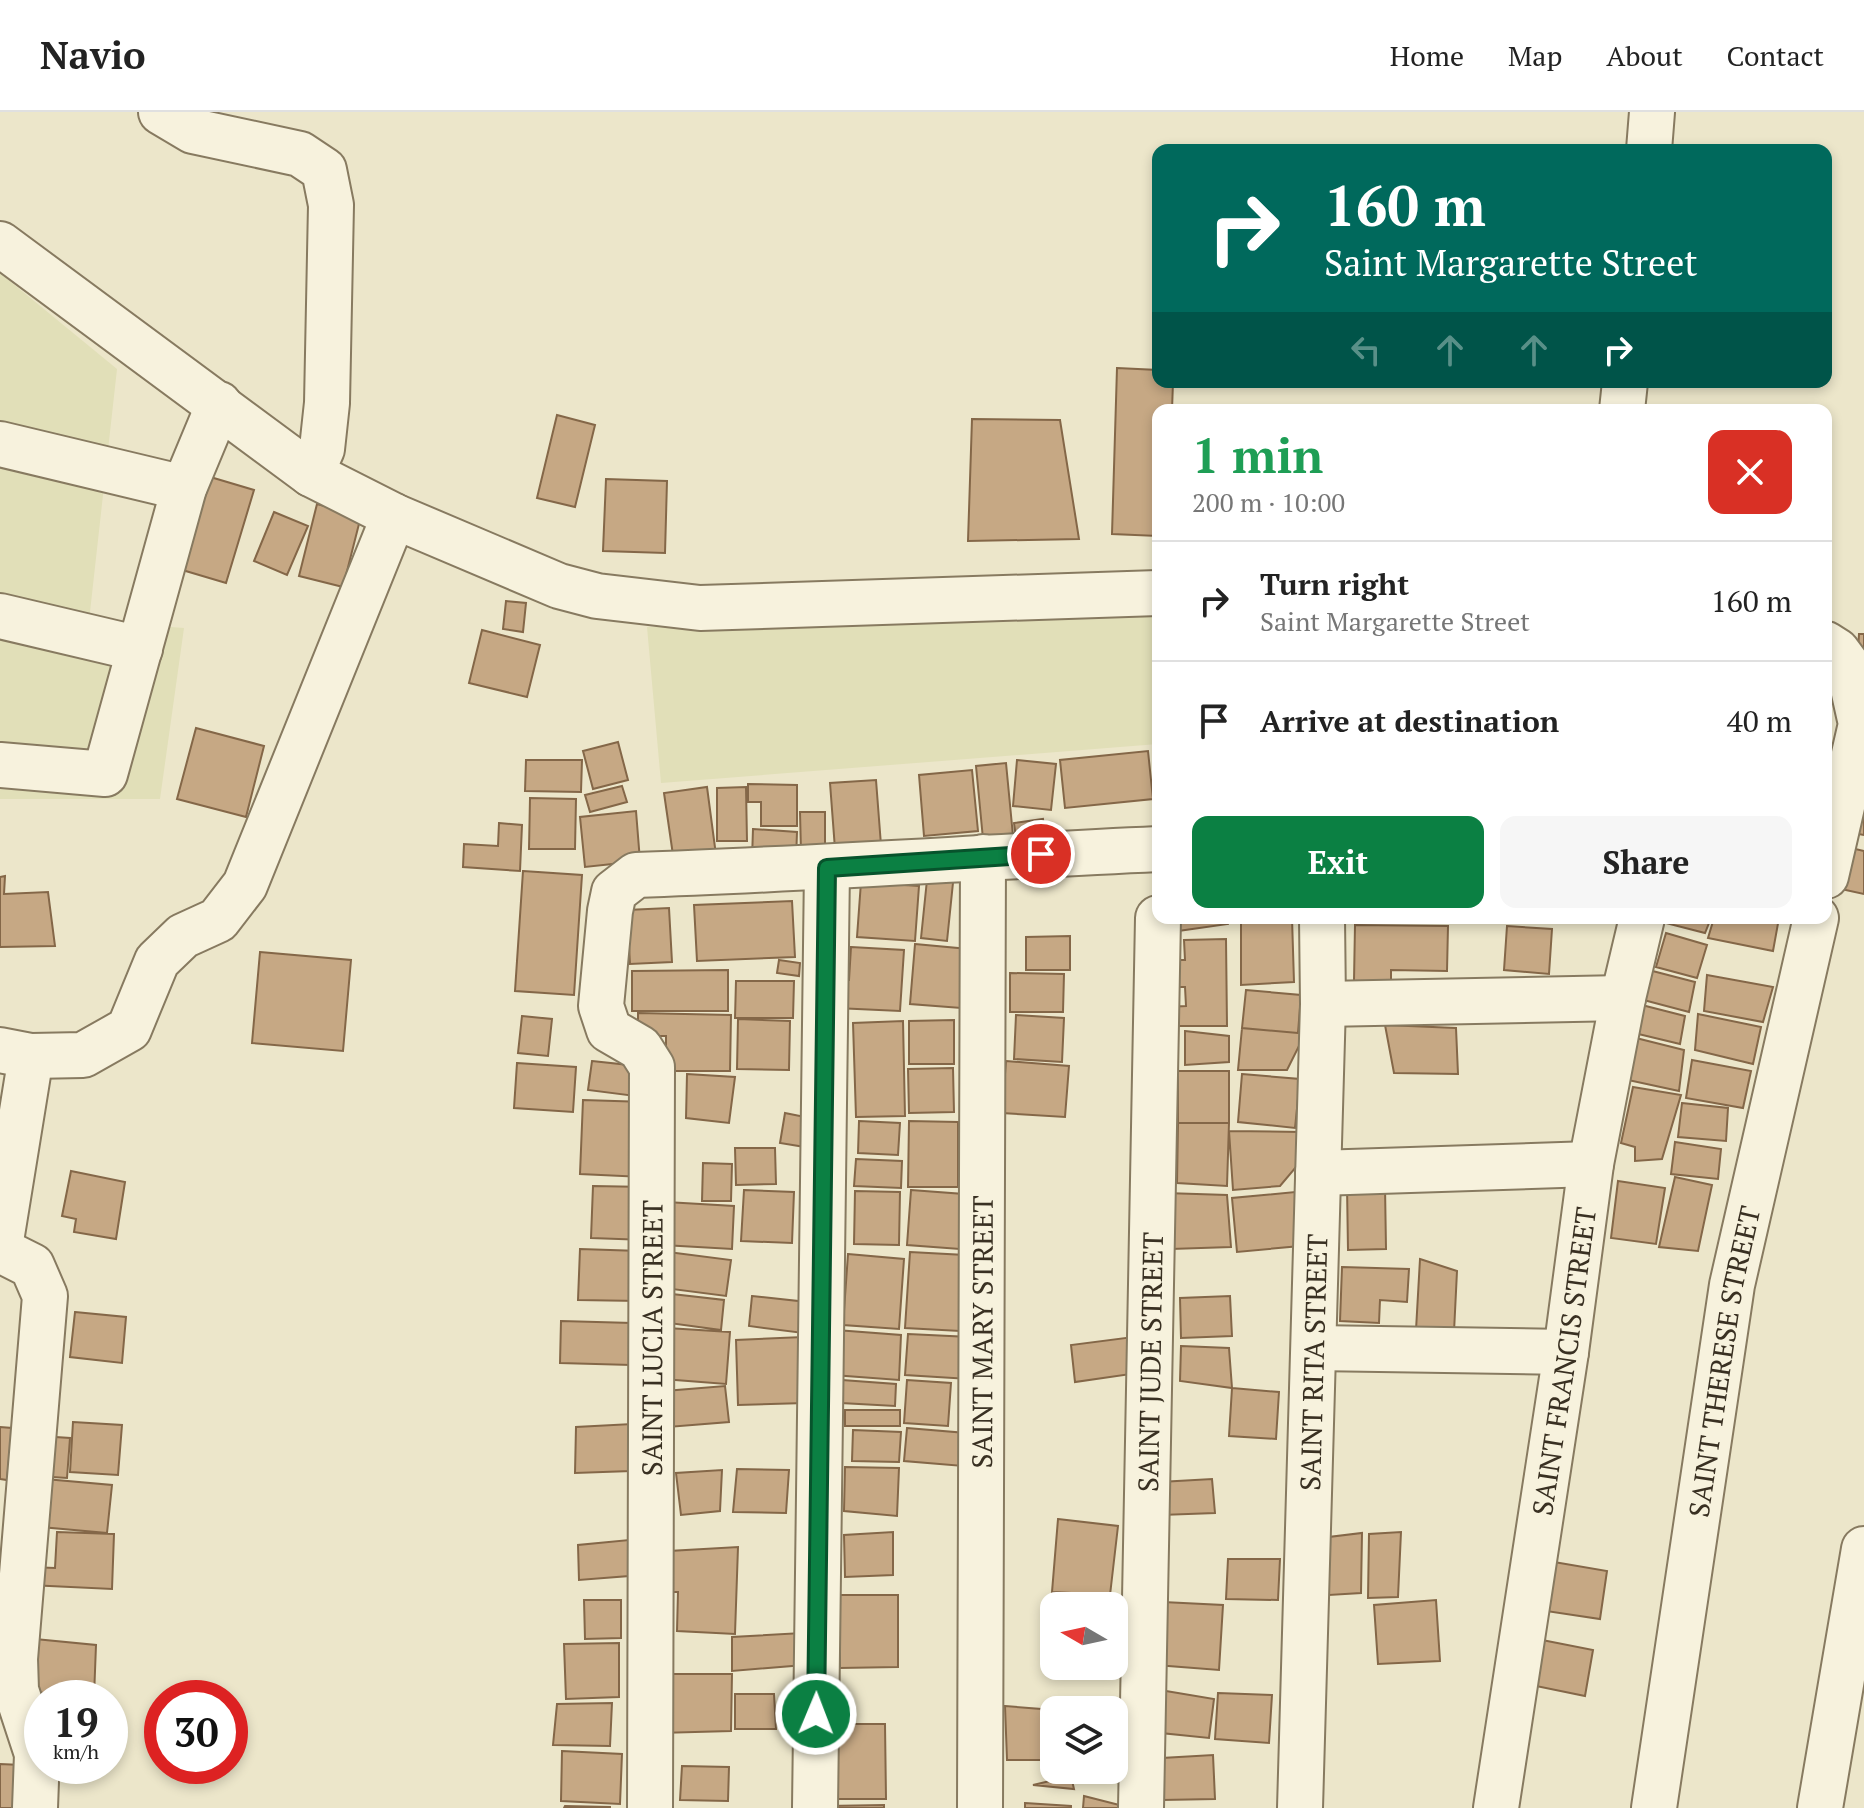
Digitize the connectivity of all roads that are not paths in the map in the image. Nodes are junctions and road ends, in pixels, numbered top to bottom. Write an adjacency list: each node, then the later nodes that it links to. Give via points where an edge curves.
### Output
1 (161, 112): 7 (street, via 193,131 300,154 324,170 331,205 327,403 322,449)
2 (1652, 112): 3 (street)
3 (1649, 144)
4 (0, 244): 5 (street)
5 (219, 404): 7 (street); 8 (street)
6 (0, 444): 8 (street)
7 (311, 474): 9 (street)
8 (184, 488): 13 (street)
9 (394, 516): 10 (street, via 559,586 597,596 700,608); 26 (street, via 245,885 218,920 183,936 157,961 129,1029 83,1055)
10 (1152, 593)
11 (0, 616): 13 (street)
12 (1832, 648): 14 (street, via 1848,666)
13 (140, 649): 15 (street, via 105,774)
14 (1850, 722): 16 (street)
15 (0, 765)
16 (1832, 838)
17 (1152, 849): 18 (street)
18 (983, 857): 19 (street); 37 (street, SAINT MARY STREET)
19 (827, 868): 35 (street, SAINT LUCIA STREET, via 636,875 614,892 610,911 601,1006 609,1030 640,1048 652,1067); 36 (street)
20 (1158, 924): 38 (street, SAINT JUDE STREET)
21 (1322, 924): 25 (street, SAINT RITA STREET)
22 (1641, 924): 24 (street, SAINT FRANCIS STREET)
23 (1815, 924): 41 (street, SAINT THERESE STREET, via 1732,1285)
24 (1623, 998): 25 (street); 27 (street, SAINT FRANCIS STREET)
25 (1323, 1004): 28 (street, SAINT RITA STREET)
26 (16, 1053): 29 (street)
27 (1591, 1164): 28 (street); 31 (street, SAINT FRANCIS STREET)
28 (1318, 1173): 30 (street, SAINT RITA STREET)
29 (11, 1255): 33 (street, via 45,1296 15,1659)
30 (1314, 1348): 31 (street); 39 (street, SAINT RITA STREET)
31 (1566, 1352): 40 (street, SAINT FRANCIS STREET)
32 (1864, 1549): 42 (street)
33 (18, 1752): 34 (street)
34 (35, 1808)
35 (650, 1808)
36 (815, 1808)
37 (980, 1808)
38 (1141, 1808)
39 (1300, 1808)
40 (1496, 1808)
41 (1654, 1808)
42 (1820, 1808)

